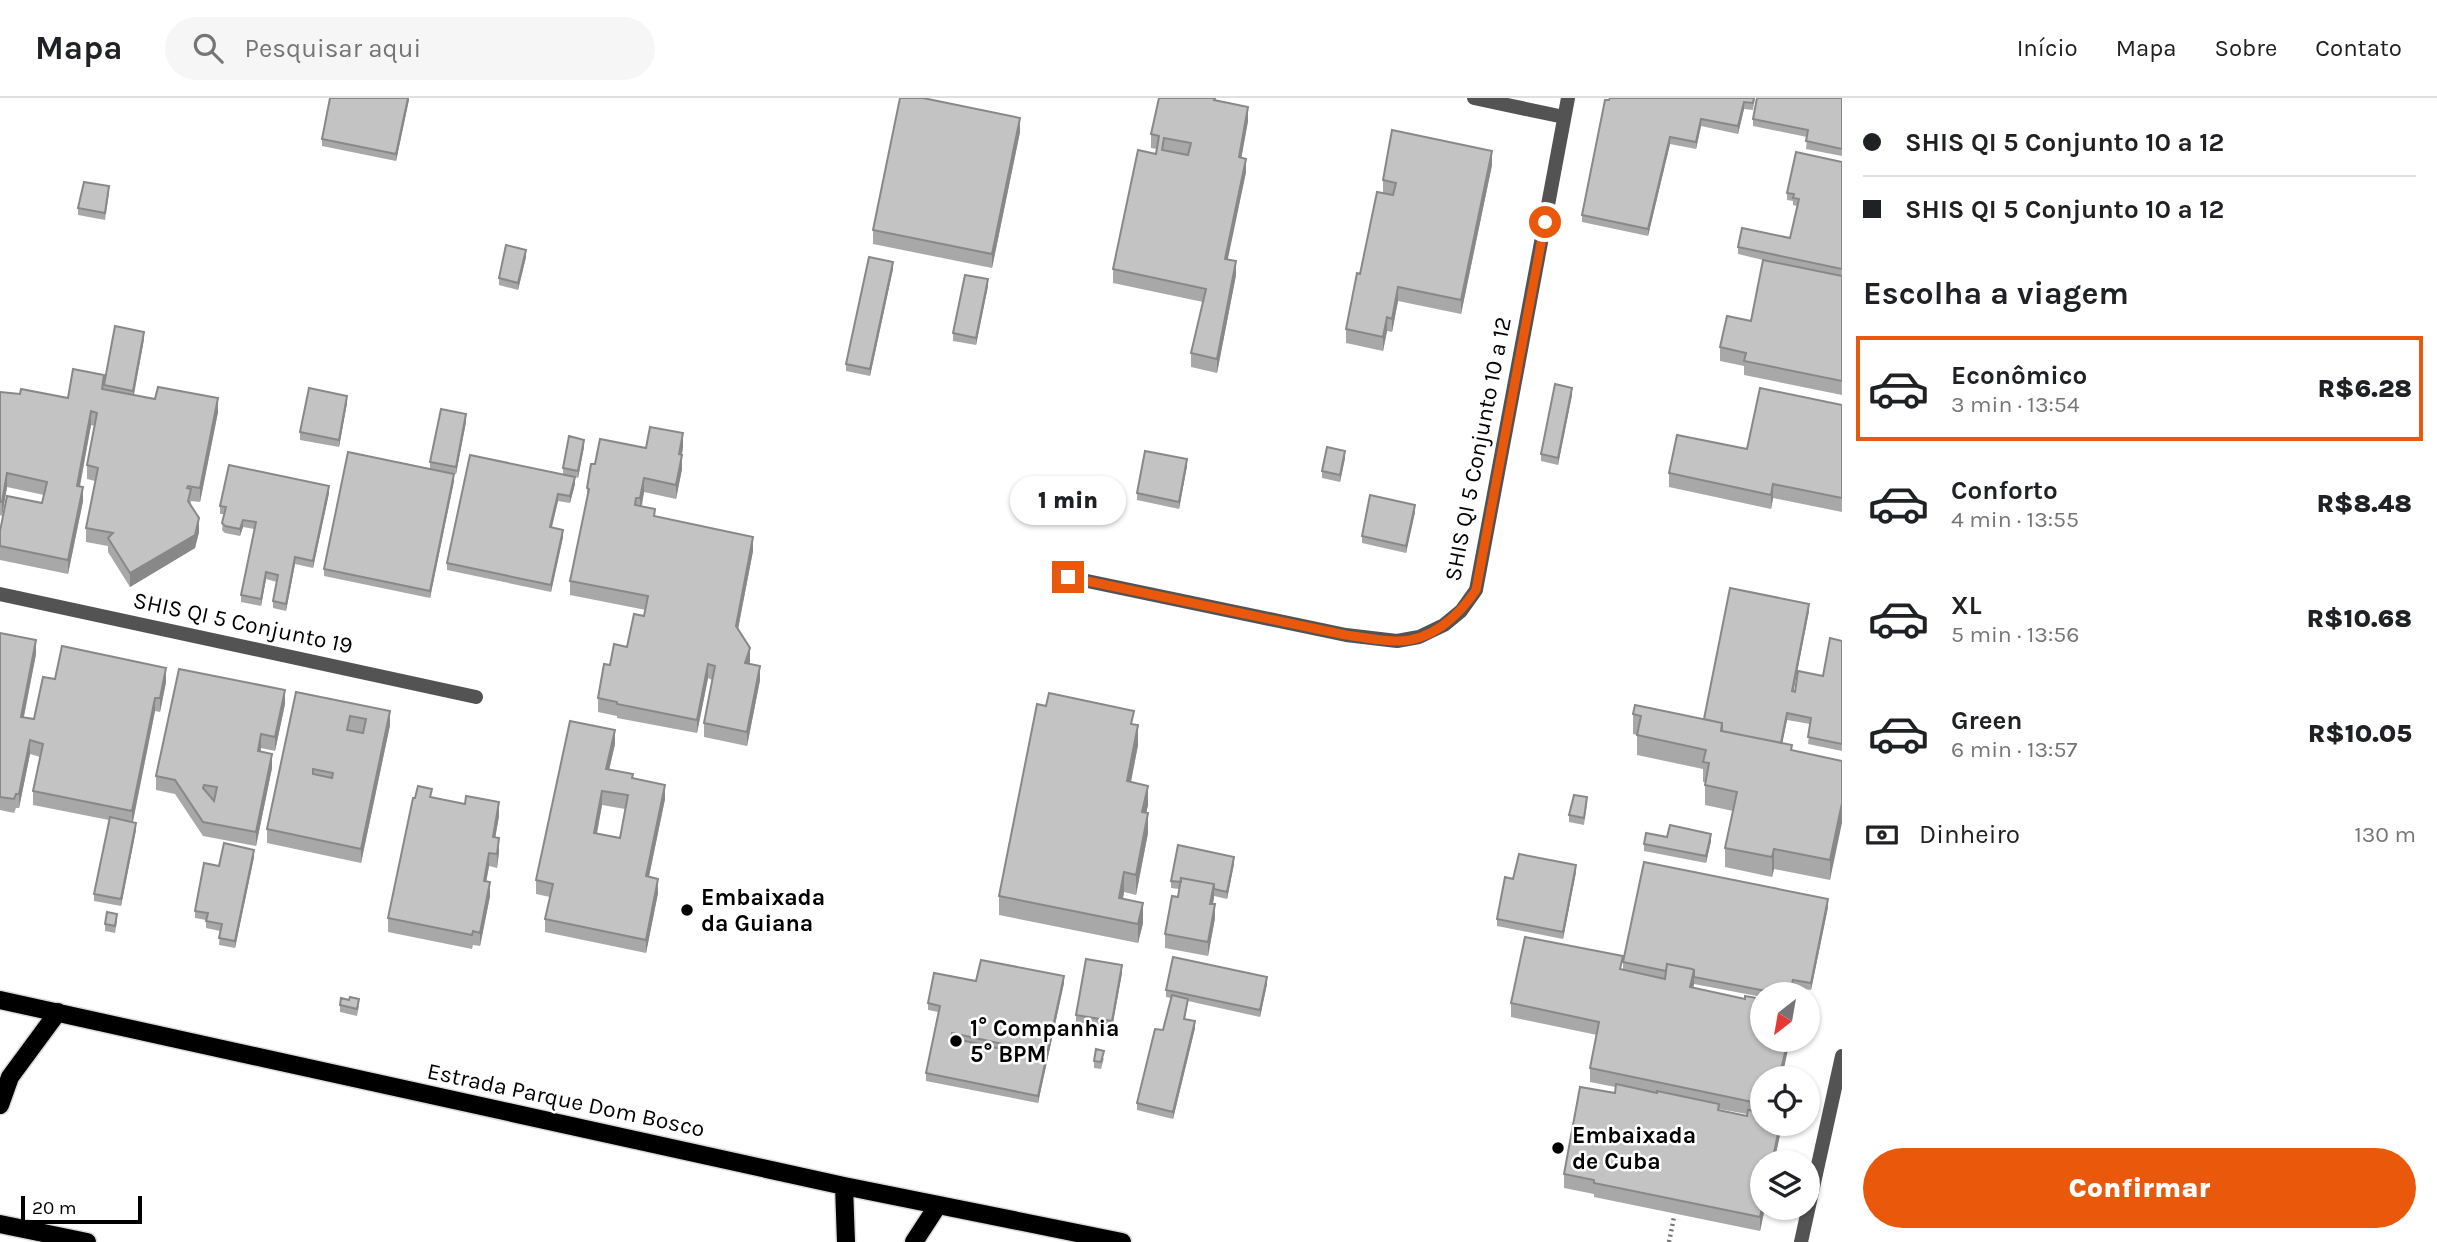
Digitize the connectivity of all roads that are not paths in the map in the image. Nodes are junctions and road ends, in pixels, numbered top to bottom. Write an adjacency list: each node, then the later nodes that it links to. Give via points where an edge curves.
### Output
1 (1475, 98): 3 (street)
2 (1568, 98): 3 (street, SHIS QI 5 Conjunto 10 a 12)
3 (1564, 117): 4 (street, SHIS QI 5 Conjunto 10 a 12, via 1476,590 1461,611 1419,637 1397,641 1346,635)
4 (1068, 577)
5 (0, 594): 6 (street, SHIS QI 5 Conjunto 19)
6 (475, 696)
7 (0, 1000): 8 (main road, Estrada Parque Dom Bosco)
8 (58, 1012): 10 (main road, via 10,1077); 11 (main road, Estrada Parque Dom Bosco)
9 (1842, 1056): 18 (street)
10 (0, 1105)
11 (844, 1186): 12 (main road, Estrada Parque Dom Bosco); 15 (main road)
12 (938, 1205): 16 (main road); 17 (main road, Estrada Parque Dom Bosco)
13 (1, 1219): 14 (main road)
14 (87, 1242)
15 (846, 1242)
16 (914, 1242)
17 (1122, 1242)
18 (1801, 1242)

